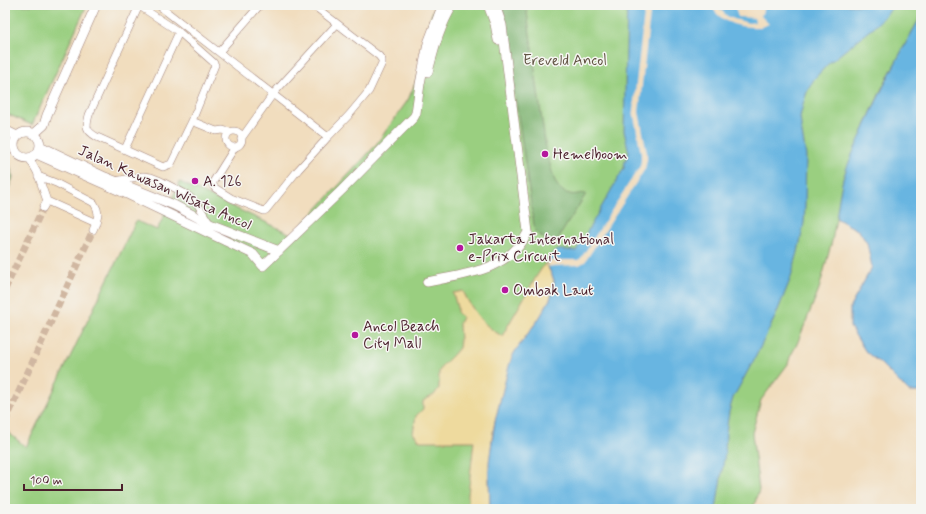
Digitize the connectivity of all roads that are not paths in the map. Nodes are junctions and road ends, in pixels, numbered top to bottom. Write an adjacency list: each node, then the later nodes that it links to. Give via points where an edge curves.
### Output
1 (96, 5): 19 (street, via 44,125)
2 (158, 5): 9 (street)
3 (260, 5): 12 (street)
4 (313, 5): 10 (street)
5 (444, 5): 14 (street, via 428,43)
6 (453, 5): 14 (street, via 435,43)
7 (488, 5): 8 (street, via 498,40 523,230 512,248 492,261 426,280 476,271 493,265 515,251 528,232 502,25)
8 (495, 5)
9 (167, 8): 12 (street)
10 (337, 24): 13 (street); 21 (street, via 379,56 382,63 369,91)
11 (179, 32): 15 (street, via 216,65); 26 (street); 26 (street, via 141,7 138,8 87,123 89,133)
12 (219, 52): 13 (street)
13 (273, 94): 21 (street); 22 (street)
14 (417, 103): 33 (street, via 414,118)
15 (192, 120): 17 (street); 26 (street, via 171,164 167,166 163,167)
16 (5, 130): 20 (street)
17 (216, 131): 18 (street); 23 (street)
18 (230, 132): 22 (street, via 236,132); 23 (street)
19 (34, 134): 20 (street, via 25,132); 27 (street, via 38,139)
20 (17, 136): 24 (street)
21 (328, 137): 25 (street, via 264,211 231,198 213,185)
22 (241, 139): 25 (street, via 240,144)
23 (226, 140): 25 (street)
24 (9, 143): 27 (street, via 19,156 24,158)
25 (235, 147)
26 (125, 149)
27 (35, 153): 28 (street); 29 (street, Jalan Kawasan Wisata Ancol); 32 (street, Jalan Kawasan Wisata Ancol)
28 (38, 176): 28 (street, via 94,203 98,214 95,226 45,204)
29 (115, 181): 30 (street, Jalan Kawasan Wisata Ancol, via 174,205); 30 (street, via 143,176 161,181 192,199)
30 (210, 224): 31 (street, Jalan Kawasan Wisata Ancol)
31 (241, 236): 32 (street); 33 (street, Jalan Kawasan Wisata Ancol)
32 (236, 246): 33 (street, Jalan Kawasan Wisata Ancol, via 253,254 263,266)
33 (279, 251)

